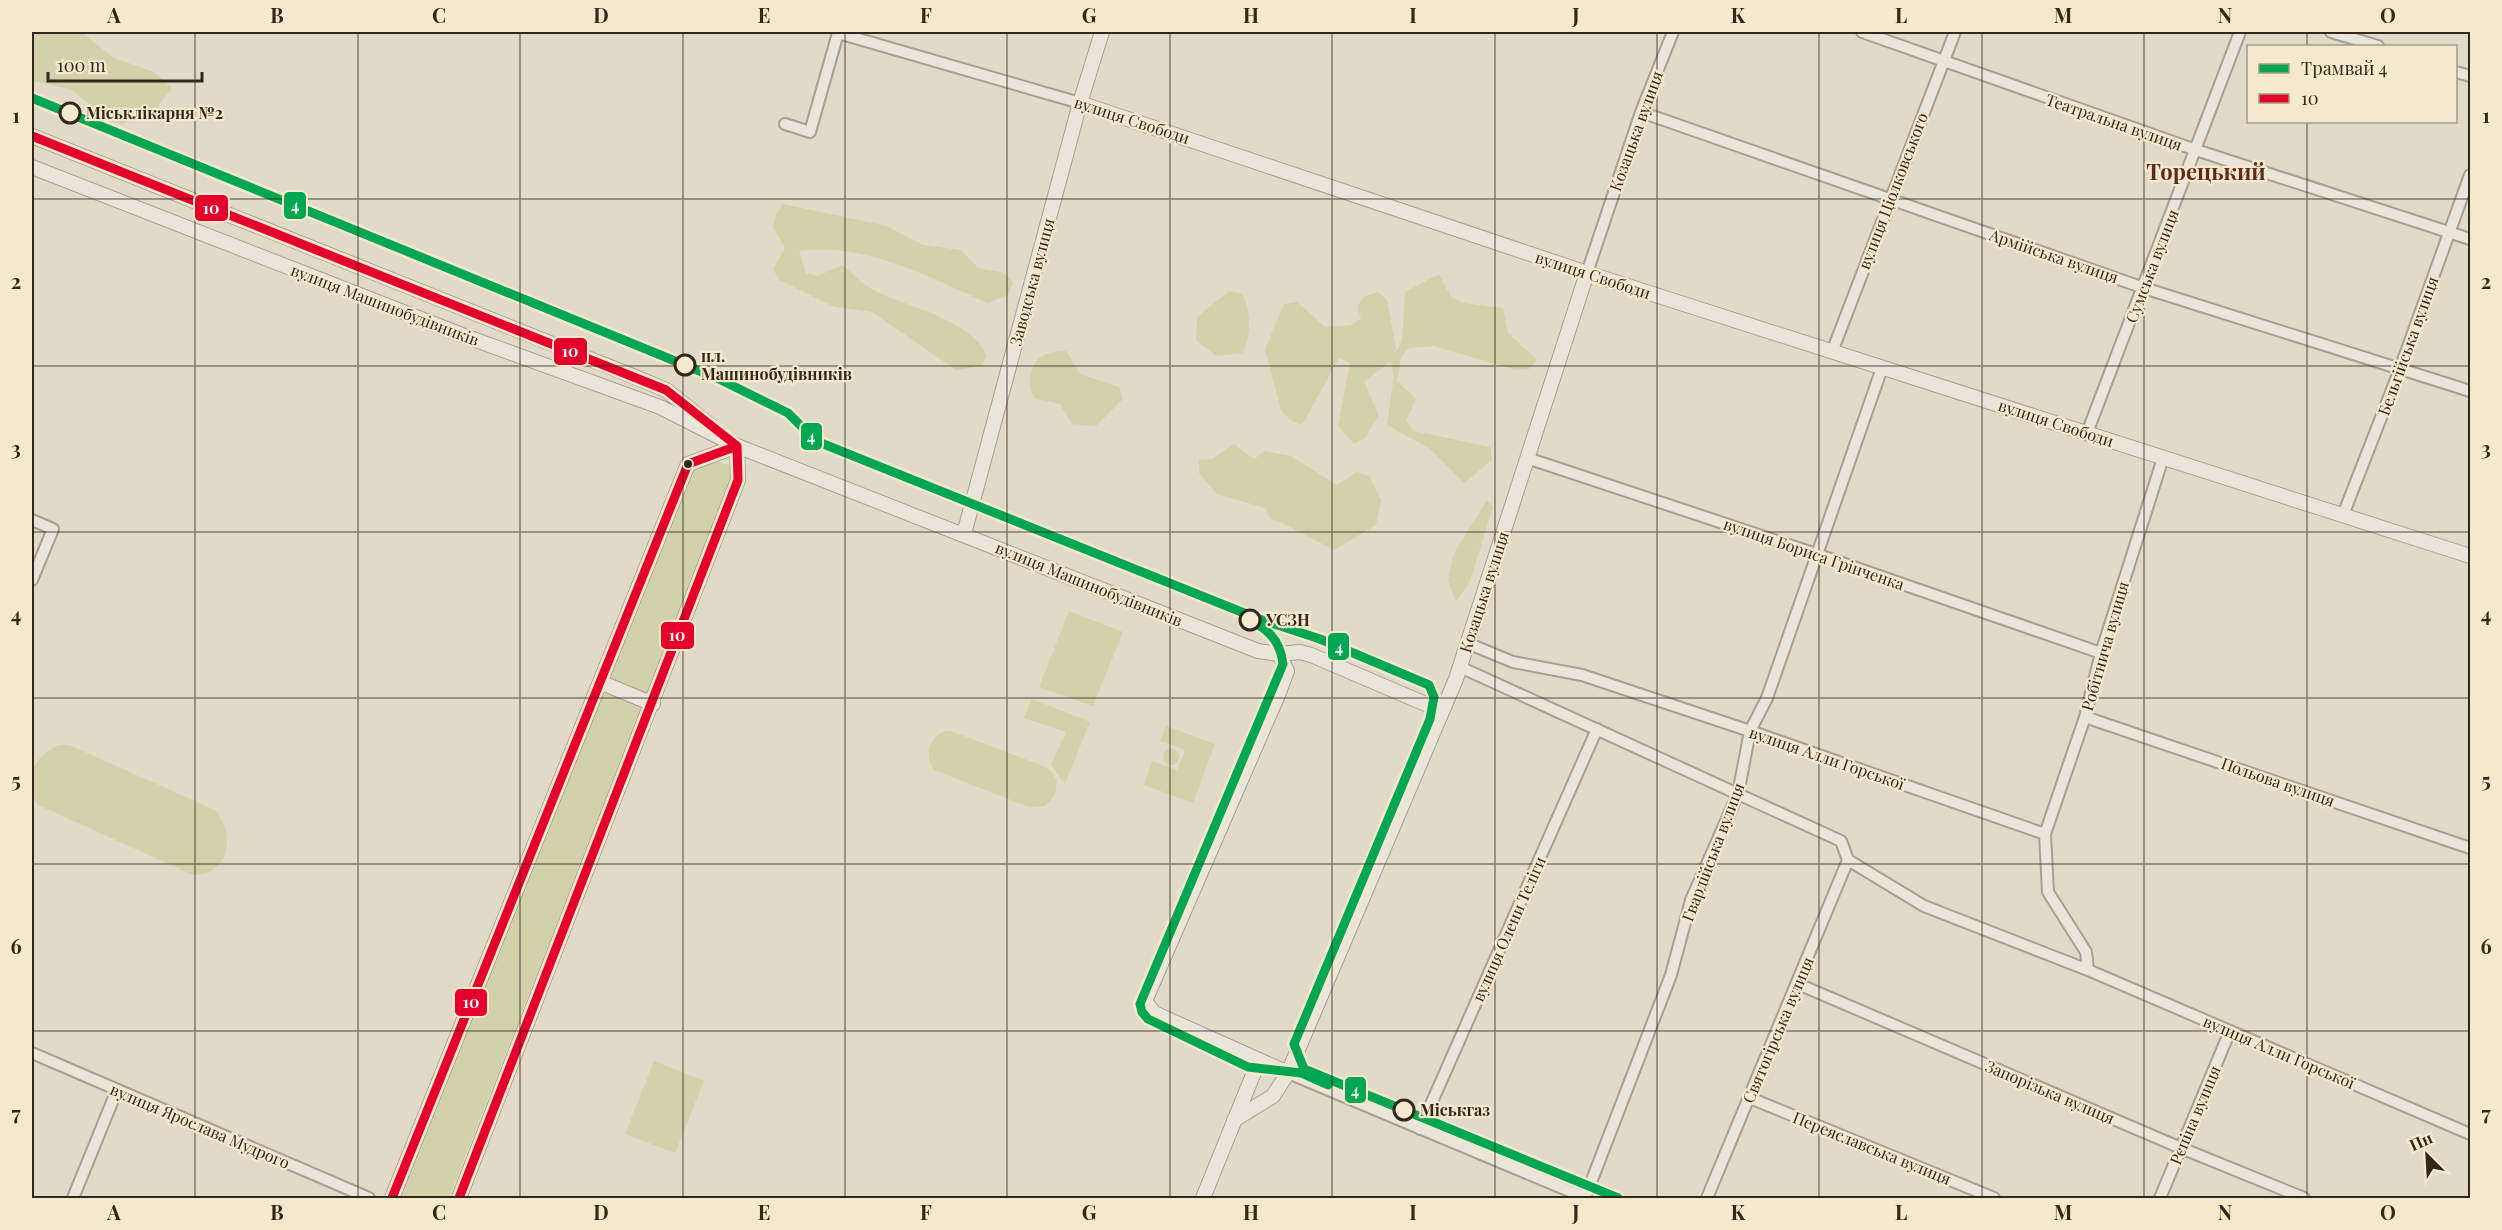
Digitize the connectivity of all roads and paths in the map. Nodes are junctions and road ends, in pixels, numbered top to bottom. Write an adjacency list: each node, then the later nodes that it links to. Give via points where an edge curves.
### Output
1 (1102, 32): 9 (street, Заводська вулиця)
2 (1673, 32): 10 (street, Козацька вулиця)
3 (1862, 32): 8 (street, Театральна вулиця)
4 (1955, 32): 8 (street, вулиця Ціолковського)
5 (2240, 32): 13 (street, Сумська вулиця)
6 (2331, 32): 7 (street)
7 (2375, 45)
8 (1942, 62): 13 (street, Театральна вулиця); 16 (street, вулиця Ціолковського)
9 (1080, 103): 11 (street, вулиця Свободи, via 838,33 810,132); 19 (street, вулиця Свободи); 31 (street, Заводська вулиця)
10 (1641, 112): 16 (street, Армійська вулиця); 19 (street, Козацька вулиця)
11 (785, 124)
12 (32, 136): 26 (street, вулиця Машинобудівників, via 666,390)
13 (2196, 150): 17 (street, Театральна вулиця); 20 (street, Сумська вулиця)
14 (32, 167): 26 (street, вулиця Машинобудівників, via 462,335 660,407)
15 (2470, 175): 17 (street, Бельгійська вулиця)
16 (1890, 199): 20 (street, Армійська вулиця); 21 (street, вулиця Ціолковського)
17 (2450, 232): 18 (street, Театральна вулиця); 23 (street, Бельгійська вулиця)
18 (2470, 239)
19 (1587, 273): 21 (street, вулиця Свободи); 27 (street, Козацька вулиця)
20 (2144, 288): 23 (street, Армійська вулиця); 25 (street, Сумська вулиця)
21 (1832, 352): 22 (street, вулиця Свободи)
22 (1882, 368): 25 (street, вулиця Свободи); 32 (street, Гвардійська вулиця)
23 (2400, 369): 24 (street, Армійська вулиця); 29 (street, Бельгійська вулиця)
24 (2470, 391)
25 (2087, 433): 28 (street, вулиця Свободи)
26 (737, 446): 31 (street, вулиця Машинобудівників); 39 (street, via 688,464); 40 (street, via 738,480)
27 (1527, 458): 32 (street, вулиця Бориса Грінченка); 35 (street, Козацька вулиця)
28 (2163, 458): 29 (street, вулиця Свободи); 36 (street, Робітнича вулиця)
29 (2343, 515): 33 (street, вулиця Свободи)
30 (32, 520): 34 (street, via 53,529)
31 (964, 534): 37 (street, вулиця Машинобудівників, via 1258,651)
32 (1816, 554): 36 (street, вулиця Бориса Грінченка); 44 (street, Гвардійська вулиця, via 1767,698)
33 (2470, 556)
34 (32, 580)
35 (1467, 643): 38 (street, Козацька вулиця); 44 (street, вулиця Алли Горської, via 1513,662 1582,675)
36 (2101, 653): 42 (street, Робітнича вулиця)
37 (1279, 654): 41 (street, вулиця Машинобудівників, via 1311,655); 53 (street, via 1287,671 1278,695 1145,1001 1154,1013)
38 (1460, 667): 41 (street, Козацька вулиця); 43 (street, вулиця Алли Горської)
39 (600, 682): 40 (street); 63 (street)
40 (652, 704): 64 (street)
41 (1442, 711): 54 (street, Козацька вулиця)
42 (2085, 717): 46 (street, Робітнича вулиця); 47 (street, Польова вулиця)
43 (1597, 729): 45 (street, вулиця Алли Горської); 58 (street, вулиця Олени Теліги)
44 (1750, 731): 45 (street, Гвардійська вулиця); 46 (street, вулиця Алли Горської)
45 (1738, 794): 48 (street, вулиця Алли Горської, via 1841,841); 66 (street, Гвардійська вулиця, via 1691,900 1671,975)
46 (2044, 834): 49 (street, via 2048,892 2085,952)
47 (2470, 848)
48 (1848, 861): 49 (street, вулиця Алли Горської, via 1924,906); 50 (street, Святогірська вулиця)
49 (2088, 970): 51 (street, вулиця Алли Горської)
50 (1797, 984): 56 (street, Святогірська вулиця); 60 (street, Запорізька вулиця)
51 (2230, 1031): 59 (street, вулиця Алли Горської); 60 (street, Рєпіна вулиця)
52 (32, 1053): 55 (street, вулиця Ярослава Мудрого)
53 (1259, 1060): 54 (street); 57 (street)
54 (1288, 1073): 57 (street, Козацька вулиця, via 1273,1096); 58 (street)
55 (117, 1089): 61 (street); 62 (street, вулиця Ярослава Мудрого)
56 (1750, 1098): 67 (street, Святогірська вулиця); 68 (street, Переяславська вулиця)
57 (1234, 1120): 65 (street)
58 (1420, 1129): 66 (street)
59 (2470, 1134)
60 (2181, 1148): 69 (street, Рєпіна вулиця); 70 (street, Запорізька вулиця)
61 (73, 1198)
62 (369, 1198)
63 (392, 1198)
64 (459, 1198)
65 (1203, 1198)
66 (1585, 1198)
67 (1707, 1198)
68 (1994, 1198)
69 (2160, 1198)
70 (2304, 1198)

